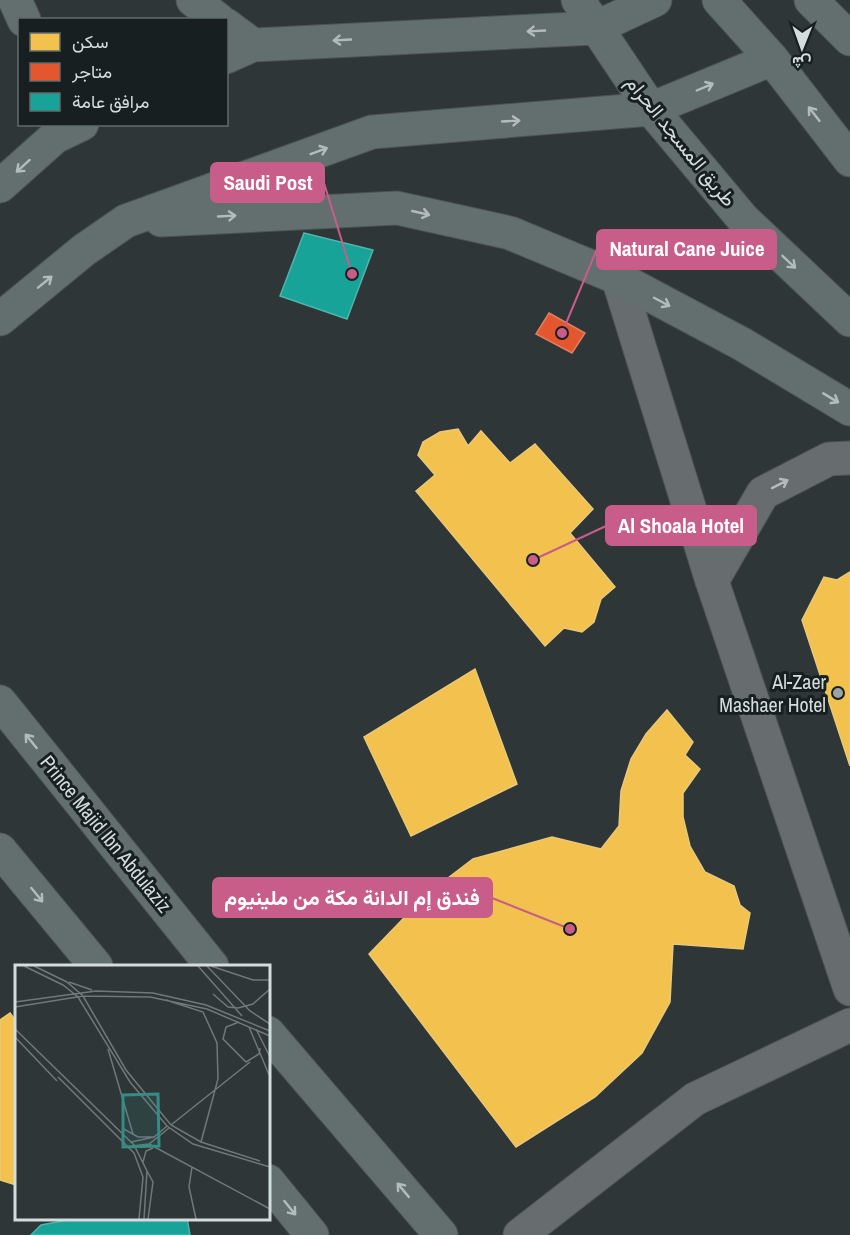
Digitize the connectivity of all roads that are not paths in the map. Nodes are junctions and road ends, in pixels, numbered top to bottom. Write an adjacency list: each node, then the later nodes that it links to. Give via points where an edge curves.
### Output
1 (15, 0): 7 (main road)
2 (193, 0): 8 (main road)
3 (578, 0): 9 (main road, طريق المسجد الحرام)
4 (655, 0): 9 (main road)
5 (719, 0): 13 (main road)
6 (811, 0): 11 (main road)
7 (23, 18)
8 (216, 18)
9 (595, 28): 12 (main road, one-way to 12); 14 (main road, طريق المسجد الحرام)
10 (228, 29): 12 (main road)
11 (850, 39)
12 (240, 51)
13 (772, 59): 14 (main road, one-way to 13); 16 (main road, one-way to 13)
14 (651, 109): 18 (main road, one-way to 14, via 372,132); 21 (main road, طريق المسجد الحرام, one-way to 21, via 743,219)
15 (63, 129): 17 (main road, one-way to 17)
16 (850, 160)
17 (0, 186)
18 (126, 221): 19 (main road, one-way to 19, via 397,208 510,233); 20 (main road, one-way to 18)
19 (618, 278): 22 (main road, one-way to 22, via 742,344); 24 (street)
20 (0, 319)
21 (850, 320)
22 (850, 409)
23 (850, 458): 24 (street, one-way to 23, via 763,493 829,459)
24 (712, 581): 29 (street)
25 (0, 702): 27 (main road, Prince Majid Ibn Abdulaziz, one-way to 25)
26 (0, 850): 28 (main road, one-way to 28)
27 (203, 964)
28 (95, 965)
29 (850, 989)
30 (850, 1025): 35 (street, via 695,1099)
31 (270, 1035): 34 (main road, one-way to 31)
32 (270, 1183): 33 (main road, one-way to 33)
33 (312, 1235)
34 (441, 1235)
35 (520, 1235)

